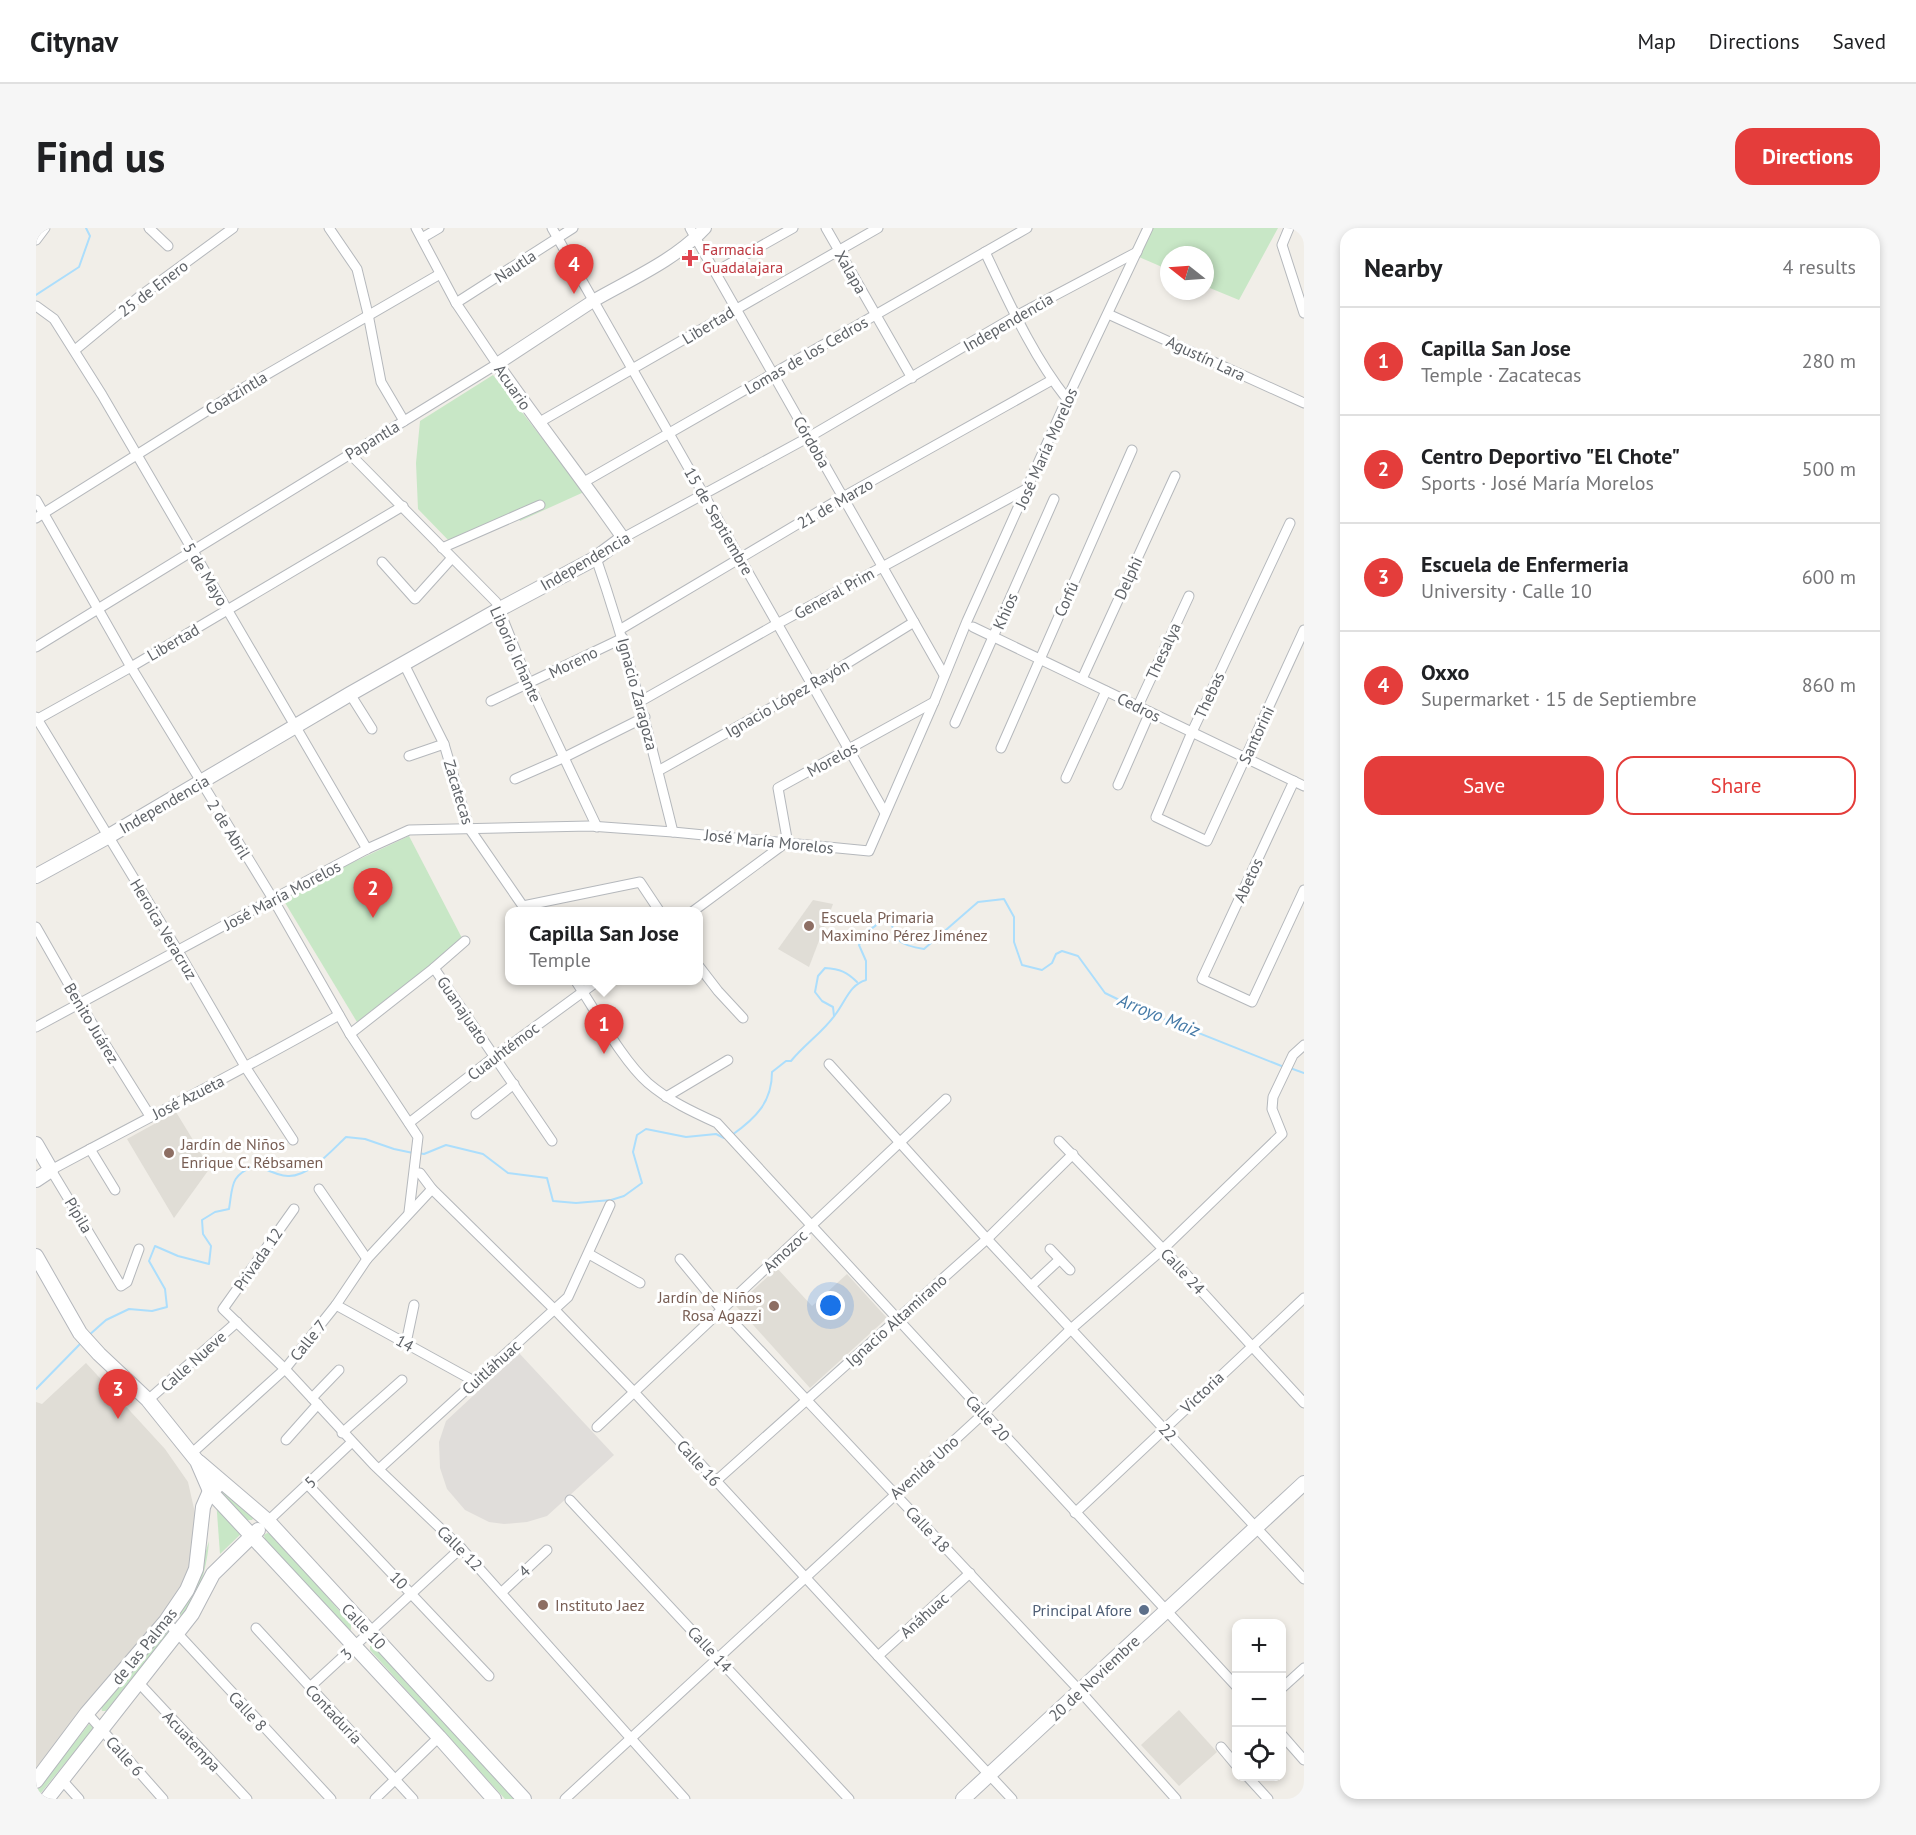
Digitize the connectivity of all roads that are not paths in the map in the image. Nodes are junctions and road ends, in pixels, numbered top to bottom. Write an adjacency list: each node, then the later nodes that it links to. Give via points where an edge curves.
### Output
1 (45, 228): 21 (street)
2 (150, 228): 22 (street)
3 (233, 228): 37 (street, 25 de Enero)
4 (329, 228): 33 (street, via 357,269)
5 (416, 228): 19 (street, Acuario)
6 (439, 228): 19 (street)
7 (552, 228): 20 (street, 15 de Septiembre)
8 (573, 228): 20 (street, Nautla)
9 (705, 228): 17 (street, Papantla)
10 (793, 228): 26 (street)
11 (826, 228): 23 (street, Xalapa)
12 (879, 228): 23 (street, Libertad)
13 (1006, 228): 18 (street)
14 (1027, 228): 18 (street, Lomas de los Cedros)
15 (1148, 228): 25 (street, José María Morelos)
16 (1289, 228): 32 (street, via 1282,245)
17 (693, 233): 26 (street, Córdoba); 28 (street, Papantla, via 661,263)
18 (1014, 236): 24 (street, Lomas de los Cedros)
19 (422, 238): 27 (street, Acuario)
20 (558, 238): 28 (street, 15 de Septiembre); 29 (street, Nautla)
21 (36, 240)
22 (168, 246)
23 (838, 250): 31 (street, Libertad); 35 (street, Xalapa)
24 (985, 252): 35 (street, Lomas de los Cedros); 36 (street)
25 (1137, 252): 34 (street, José María Morelos); 36 (street, Independencia)
26 (715, 272): 31 (street, Córdoba)
27 (440, 274): 29 (street, Acuario); 33 (street, Coatzintla)
28 (594, 301): 38 (street, Papantla); 39 (street, 15 de Septiembre)
29 (456, 303): 38 (street, Acuario)
30 (36, 306): 37 (street, 5 de Mayo, via 54,319)
31 (736, 308): 39 (street, Libertad); 40 (street, Córdoba)
32 (1304, 310)
33 (368, 314): 45 (street, via 381,382); 50 (street, Coatzintla)
34 (1108, 314): 43 (street, José María Morelos); 44 (street, Agustín Lara)
35 (875, 315): 40 (street, Lomas de los Cedros); 41 (street, Xalapa)
36 (1016, 316): 41 (street, Independencia); 42 (street)
37 (75, 350): 50 (street, 5 de Mayo)
38 (497, 364): 45 (street, Papantla); 46 (street, Acuario)
39 (633, 369): 46 (street, Libertad); 47 (street, 15 de Septiembre)
40 (773, 374): 47 (street, Lomas de los Cedros); 48 (street, Córdoba)
41 (912, 378): 48 (street, Independencia)
42 (1052, 380): 43 (street); 56 (street, 21 de Marzo)
43 (1067, 399): 54 (street, José María Morelos)
44 (1304, 403)
45 (404, 421): 51 (street, Papantla)
46 (538, 423): 53 (street, Acuario)
47 (669, 433): 53 (street, Lomas de los Cedros); 55 (street, 15 de Septiembre)
48 (809, 437): 55 (street, Independencia); 56 (street, Córdoba)
49 (1132, 450): 82 (street, Corfú)
50 (137, 453): 61 (street, Coatzintla); 65 (street, 5 de Mayo)
51 (350, 454): 60 (street, Liborio Ichante); 65 (street, Papantla)
52 (1174, 476): 86 (street, Delphi)
53 (584, 482): 63 (street, Acuario)
54 (1028, 488): 70 (street, General Prim); 85 (street, José María Morelos)
55 (704, 495): 63 (street, Independencia); 68 (street, 15 de Septiembre)
56 (843, 498): 68 (street, 21 de Marzo); 70 (street, Córdoba)
57 (1054, 499): 80 (street, Khios)
58 (36, 500): 61 (street, 2 de Abril)
59 (540, 505): 64 (street)
60 (403, 506): 64 (street, Liborio Ichante); 74 (street, Libertad)
61 (40, 515): 73 (street, 2 de Abril)
62 (1290, 523): 101 (street, Thebas)
63 (623, 538): 67 (main road, Independencia)
64 (442, 548): 66 (street, Liborio Ichante)
65 (193, 552): 73 (street, Papantla); 74 (street, 5 de Mayo)
66 (451, 558): 69 (street, via 415,599); 72 (street, Liborio Ichante)
67 (596, 558): 72 (main road, Independencia); 79 (street, Ignacio Zaragoza)
68 (740, 558): 76 (street, 15 de Septiembre); 79 (street, 21 de Marzo)
69 (382, 562)
70 (882, 566): 75 (street, Córdoba); 76 (street, General Prim)
71 (1189, 596): 94 (street, Thesalya)
72 (500, 609): 83 (main road, Independencia); 87 (street, Liborio Ichante)
73 (99, 610): 81 (street, Papantla); 84 (street, 2 de Abril)
74 (228, 610): 84 (street, Libertad); 99 (street, 5 de Mayo)
75 (914, 622): 85 (street, Córdoba); 88 (street, Ignacio López Rayón)
76 (777, 624): 88 (street, 15 de Septiembre); 91 (street, General Prim)
77 (974, 627): 80 (street, Cedros)
78 (1304, 630): 107 (street, Santorini)
79 (622, 633): 87 (street, Moreno); 91 (street, Ignacio Zaragoza)
80 (993, 637): 82 (street, Cedros); 98 (street, Khios)
81 (36, 647)
82 (1040, 659): 86 (street, Cedros); 103 (street, Corfú)
83 (404, 664): 90 (main road, Independencia); 102 (street, Zacatecas)
84 (131, 667): 97 (street, Libertad); 112 (street, 2 de Abril)
85 (944, 675): 93 (street, José María Morelos)
86 (1082, 679): 89 (street, Cedros)
87 (529, 684): 92 (street, Moreno); 106 (street, Liborio Ichante)
88 (812, 685): 104 (street, 15 de Septiembre); 108 (street, Ignacio López Rayón)
89 (1106, 691): 94 (street, Cedros); 109 (street)
90 (350, 694): 99 (main road, Independencia); 100 (street)
91 (641, 701): 96 (street, Ignacio Zaragoza)
92 (491, 702)
93 (934, 702): 104 (street, Morelos); 115 (street, José María Morelos)
94 (1138, 706): 95 (street, Cedros)
95 (1150, 712): 101 (street, Cedros); 113 (street)
96 (645, 717): 106 (street); 108 (street, Ignacio Zaragoza)
97 (36, 719): 119 (street, Heroica Veracruz)
98 (955, 723)
99 (296, 727): 112 (main road, Independencia); 122 (street, 5 de Mayo)
100 (372, 729)
101 (1192, 732): 107 (street, Cedros); 120 (street, Thebas, via 1156,817)
102 (444, 744): 105 (street); 117 (street, Zacatecas)
103 (1000, 748)
104 (849, 749): 115 (street, 15 de Septiembre); 121 (street, Morelos, via 778,788)
105 (409, 756)
106 (563, 758): 110 (street); 116 (street, Liborio Ichante)
107 (1245, 758): 111 (street, Cedros); 120 (street, Santorini)
108 (658, 771): 118 (street, Ignacio Zaragoza)
109 (1066, 777)
110 (515, 779)
111 (1294, 781): 114 (street, Cedros); 124 (street, Abetos, via 1202,979 1252,1002)
112 (201, 783): 119 (main road, Independencia); 125 (street, 2 de Abril)
113 (1118, 785)
114 (1304, 786)
115 (885, 813): 121 (street, José María Morelos, via 869,851)
116 (597, 827): 117 (street, José María Morelos); 118 (street, José María Morelos)
117 (469, 828): 122 (street, José María Morelos, via 409,830); 126 (street, Zacatecas)
118 (673, 832): 121 (street, José María Morelos)
119 (109, 836): 123 (main road, Independencia); 132 (street, Heroica Veracruz)
120 (1207, 841)
121 (786, 844): 129 (street)
122 (367, 849): 125 (street, José María Morelos)
123 (36, 876)
124 (1304, 890)
125 (273, 899): 132 (street, José María Morelos); 139 (street, 2 de Abril)
126 (523, 907)
127 (533, 907): 128 (street, via 640,882)
128 (657, 907)
129 (699, 907)
130 (36, 927): 138 (street, Benito Juárez)
131 (465, 941): 133 (street)
132 (178, 951): 138 (street, José María Morelos); 147 (street, Heroica Veracruz)
133 (434, 968): 142 (street); 144 (street, Guanajuato)
134 (703, 970): 140 (street)
135 (578, 985): 137 (street)
136 (593, 985): 137 (street, Cuauhtémoc)
137 (583, 992): 144 (street, Cuauhtémoc); 149 (street, via 631,1064)
138 (80, 1004): 141 (street, José María Morelos); 152 (street, Benito Juárez)
139 (339, 1014): 142 (street, 2 de Abril); 147 (street, José Azueta)
140 (744, 1018)
141 (36, 1027)
142 (350, 1034): 153 (street, 2 de Abril)
143 (1304, 1045): 174 (street, Avenida Uno, via 1293,1055 1273,1097 1272,1109 1282,1134)
144 (494, 1057): 148 (street, Guanajuato); 153 (street, Cuauhtémoc)
145 (728, 1060): 149 (street)
146 (829, 1065): 157 (street, 22)
147 (246, 1068): 152 (street, José Azueta); 154 (street, Heroica Veracruz)
148 (514, 1084): 151 (street); 155 (street, Guanajuato)
149 (666, 1097): 170 (street, Calle 20, via 717,1123)
150 (946, 1099): 157 (street, Amozoc)
151 (476, 1114)
152 (150, 1116): 159 (street, José Azueta)
153 (409, 1123): 162 (street, via 418,1137)
154 (293, 1140)
155 (552, 1141)
156 (1059, 1141): 160 (street, Calle 24)
157 (899, 1143): 170 (street, Amozoc); 171 (street, 22)
158 (36, 1144): 161 (main road, Pípila)
159 (90, 1149): 161 (street, José Azueta); 166 (street)
160 (1073, 1154): 171 (street, Ignacio Altamirano); 174 (street, Calle 24)
161 (51, 1170): 163 (main road, José Azueta); 172 (street, Pípila, via 121,1286 127,1282)
162 (416, 1171): 165 (street, Calle 16); 169 (street)
163 (36, 1180)
164 (319, 1189): 177 (street)
165 (432, 1189): 169 (street, Calle 7); 187 (street, Calle 16)
166 (115, 1190)
167 (610, 1205): 175 (street, Cuitláhuac)
168 (294, 1209): 186 (street, Privada 12)
169 (410, 1212): 177 (street, Calle 7)
170 (811, 1226): 188 (street, Amozoc); 189 (street, Calle 20)
171 (987, 1239): 182 (street, 22); 189 (street, Ignacio Altamirano)
172 (139, 1249)
173 (1050, 1249): 179 (street)
174 (1163, 1249): 191 (street, Avenida Uno); 193 (street, Calle 24)
175 (589, 1254): 181 (street); 187 (street, Cuitláhuac, via 568,1297)
176 (36, 1256): 199 (main road, Calle 10, via 80,1333)
177 (367, 1259): 184 (street, Calle 7)
178 (680, 1259): 188 (street, Calle 18)
179 (1059, 1260): 180 (street); 182 (street)
180 (1070, 1270)
181 (640, 1283)
182 (1031, 1286): 191 (street, 22)
183 (1304, 1298): 193 (street, Victoria)
184 (336, 1305): 192 (street, 14); 194 (street, Calle 7)
185 (414, 1305): 192 (street)
186 (223, 1309): 190 (street, Calle 12)
187 (555, 1310): 197 (street, Cuitláhuac); 198 (street, Calle 16)
188 (722, 1310): 198 (street, Amozoc); 201 (street, Calle 18)
189 (897, 1318): 201 (street, Ignacio Altamirano); 203 (street, Calle 20)
190 (237, 1322): 194 (street, Calle 12); 199 (street, Calle Nueve)
191 (1071, 1329): 203 (street, Avenida Uno); 205 (street, 22)
192 (406, 1343): 197 (street, 14)
193 (1252, 1346): 202 (street, Calle 24); 205 (street, Victoria)
194 (285, 1369): 200 (street, Calle 12); 209 (street, Calle 7)
195 (339, 1370): 200 (street)
196 (402, 1380): 206 (street)
197 (474, 1381): 210 (street, Cuitláhuac)
198 (634, 1392): 204 (street, Amozoc); 212 (street, Calle 16)
199 (148, 1401): 209 (main road, Calle 10)
200 (315, 1401): 206 (street, Calle 12); 207 (street)
201 (807, 1401): 212 (street, Ignacio Altamirano); 216 (street, Calle 18)
202 (1304, 1403)
203 (983, 1414): 216 (street, Avenida Uno); 218 (street, Calle 20)
204 (597, 1427)
205 (1164, 1428): 218 (street, Victoria); 220 (street, 22)
206 (342, 1433): 208 (street, Calle 12)
207 (286, 1440)
208 (352, 1442): 210 (street, Calle 12); 214 (street, 5)
209 (194, 1457): 211 (main road, Calle 10); 215 (main road, Calle 10)
210 (379, 1470): 222 (street, Calle 12)
211 (222, 1481): 215 (main road); 219 (main road, Calle 10)
212 (716, 1482): 225 (street, Calle 16)
213 (1304, 1483): 220 (main road, 20 de Noviembre)
214 (308, 1485): 219 (street, 5); 228 (street, 10)
215 (210, 1491): 221 (main road, Calle 10); 230 (main road, de las Palmas, via 203,1507 196,1569)
216 (895, 1494): 224 (street, Calle 18); 225 (street, Avenida Uno)
217 (570, 1500): 236 (street, Calle 14)
218 (1076, 1513): 229 (street, Calle 20)
219 (268, 1521): 221 (main road, de las Palmas); 232 (main road, Calle 10)
220 (1256, 1527): 226 (street, 22); 229 (main road, 20 de Noviembre)
221 (252, 1534): 233 (main road, de las Palmas, via 213,1574 200,1602); 234 (main road, Calle 10)
222 (461, 1548): 227 (street, Calle 12); 228 (street, 3)
223 (546, 1550): 227 (street, 4)
224 (970, 1573): 235 (street, Anáhuac); 243 (street, Calle 18)
225 (804, 1577): 235 (street, Calle 16); 236 (street, Avenida Uno)
226 (1304, 1579)
227 (502, 1592): 247 (street, Calle 12)
228 (411, 1593): 232 (street, 3); 238 (street, 10)
229 (1166, 1611): 240 (street, Calle 20); 243 (main road, 20 de Noviembre)
230 (166, 1622): 233 (street, Calle 8); 244 (main road, de las Palmas)
231 (256, 1628): 242 (street, Contaduría)
232 (370, 1632): 234 (street, 3); 265 (main road, Calle 10)
233 (176, 1634): 239 (main road, de las Palmas); 261 (street, Calle 8)
234 (354, 1647): 242 (street, 3); 246 (main road, Calle 10)
235 (878, 1656): 252 (street, Calle 16)
236 (718, 1658): 247 (street, Avenida Uno); 268 (street, Calle 14)
237 (1304, 1668): 241 (street)
238 (489, 1676)
239 (138, 1682): 245 (main road, de las Palmas); 260 (street, Acuatempa)
240 (1232, 1682)
241 (1286, 1684)
242 (310, 1687): 254 (street, Contaduría)
243 (1080, 1691): 252 (main road, 20 de Noviembre); 271 (street, Calle 18)
244 (87, 1713): 245 (street, Calle 6); 255 (main road, de las Palmas)
245 (101, 1730): 253 (main road, de las Palmas); 259 (street, Calle 6)
246 (439, 1737): 254 (street); 264 (main road, Calle 10)
247 (629, 1738): 266 (street, Avenida Uno); 267 (street, Calle 12)
248 (1286, 1740): 251 (street)
249 (1221, 1748): 250 (street)
250 (1232, 1760)
251 (1304, 1760)
252 (990, 1774): 269 (main road, 20 de Noviembre); 270 (street, Calle 16)
253 (62, 1780): 257 (main road, de las Palmas); 258 (street)
254 (395, 1780): 262 (street); 263 (street, Contaduría)
255 (36, 1781)
256 (1252, 1781): 272 (street)
257 (47, 1799)
258 (80, 1799)
259 (163, 1799)
260 (247, 1799)
261 (331, 1799)
262 (375, 1799)
263 (413, 1799)
264 (494, 1799)
265 (524, 1799)
266 (565, 1799)
267 (685, 1799)
268 (849, 1799)
269 (963, 1799)
270 (1012, 1799)
271 (1176, 1799)
272 (1268, 1799)

